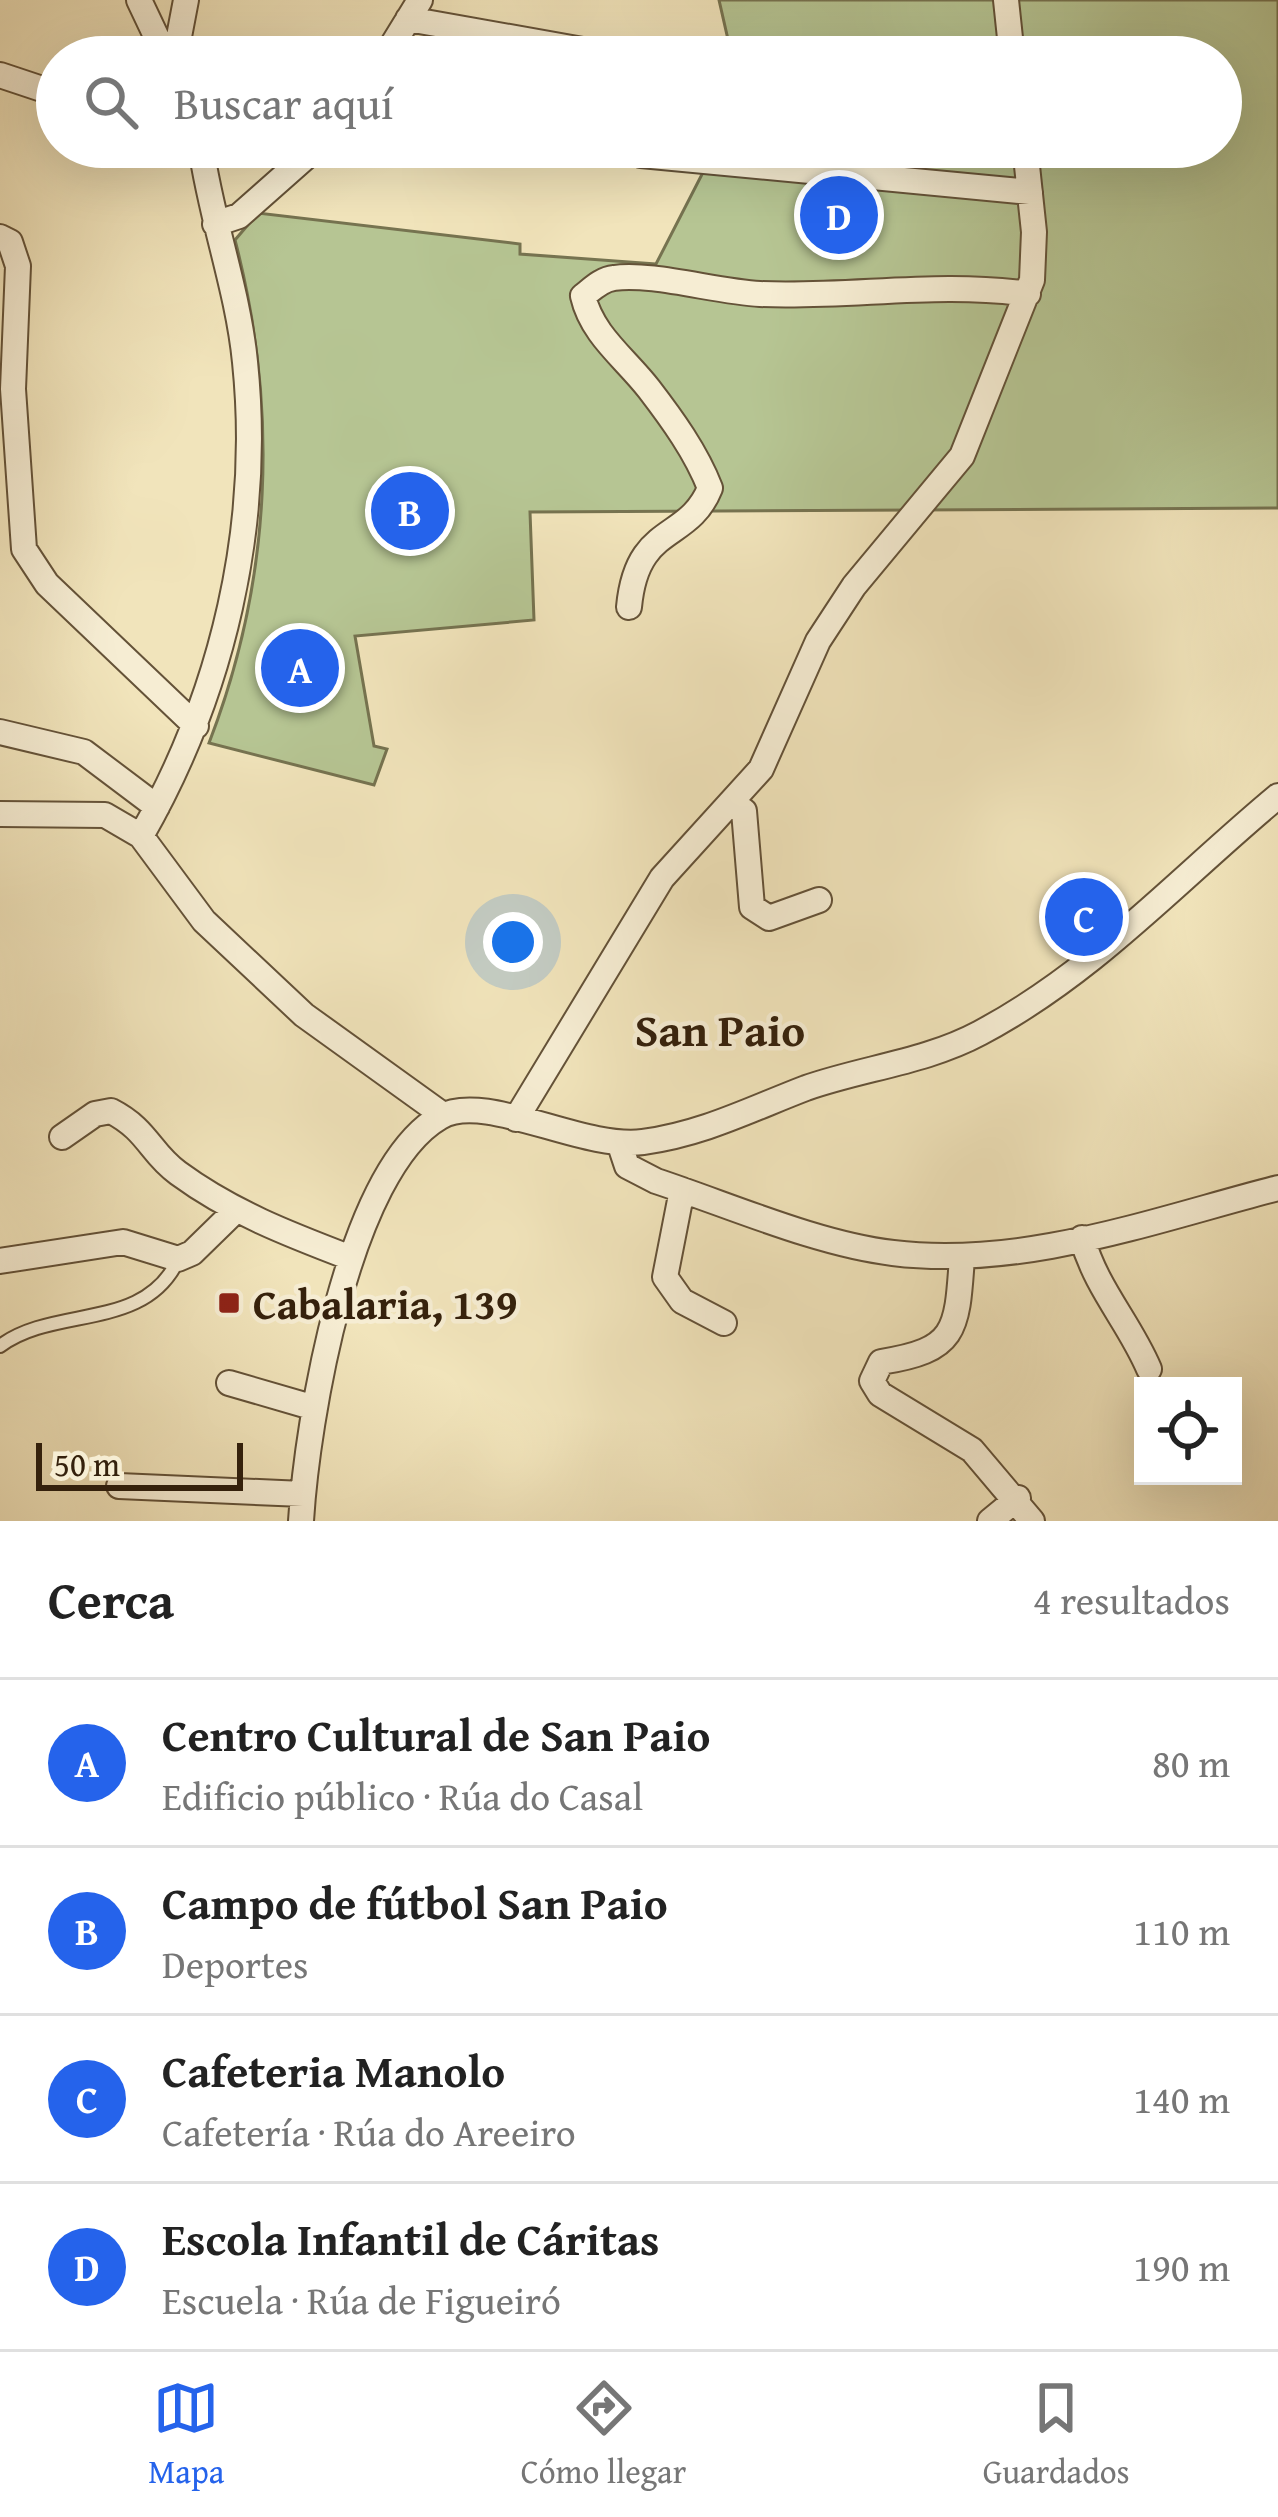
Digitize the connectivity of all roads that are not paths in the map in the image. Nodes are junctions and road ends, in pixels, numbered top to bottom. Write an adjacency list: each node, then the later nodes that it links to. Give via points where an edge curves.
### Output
1 (139, 0): 5 (street)
2 (186, 0): 6 (street)
3 (1006, 0): 9 (street)
4 (414, 10): 7 (street); 8 (street)
5 (156, 36)
6 (179, 36)
7 (398, 36)
8 (525, 36)
9 (1010, 36)
10 (0, 75): 11 (street)
11 (36, 87)
12 (205, 168): 17 (street)
13 (293, 168): 17 (street, via 239,216)
14 (778, 168): 16 (street)
15 (1027, 168): 16 (street)
16 (1030, 192): 19 (street)
17 (215, 224): 21 (street, via 245,359 249,495)
18 (0, 237): 21 (street, via 18,266 14,388 25,550 47,584)
19 (1028, 294): 20 (street, via 970,286 766,294 637,276 608,278 583,296 588,320 650,389 710,488 646,549 632,571); 24 (street, via 962,456 818,640 778,737)
20 (629, 607)
21 (196, 726): 25 (street)
22 (0, 732): 25 (street, via 84,752)
23 (1278, 796): 32 (street, via 1134,928 979,1034 682,1137)
24 (734, 804): 28 (street, via 744,811 752,907 769,918); 30 (street, via 662,878)
25 (157, 808): 27 (street)
26 (0, 814): 27 (street, via 104,815)
27 (141, 836): 29 (street, via 204,921 304,1015)
28 (819, 900)
29 (442, 1115): 30 (street, via 463,1110); 38 (street, via 388,1177)
30 (516, 1119): 32 (street)
31 (62, 1137): 35 (street, via 111,1111)
32 (620, 1145): 34 (street, via 627,1166)
33 (1278, 1188): 36 (street)
34 (682, 1190): 37 (street, via 859,1246); 41 (street, via 665,1277 682,1301)
35 (233, 1213): 38 (street); 39 (street)
36 (1082, 1238): 37 (street); 43 (street, via 1093,1277 1131,1327)
37 (962, 1257): 48 (street, via 959,1299 942,1343 925,1356 881,1362 872,1381 880,1394 972,1450)
38 (351, 1258): 45 (street)
39 (178, 1259): 40 (street, via 123,1242); 42 (lane, via 155,1292 103,1317 19,1332)
40 (0, 1261)
41 (724, 1323)
42 (0, 1346)
43 (1149, 1369)
44 (229, 1383): 45 (street)
45 (315, 1408): 47 (street)
46 (118, 1486): 47 (street)
47 (303, 1494): 49 (street)
48 (1018, 1498): 50 (street); 51 (street)
49 (301, 1521)
50 (990, 1521)
51 (1032, 1521)

